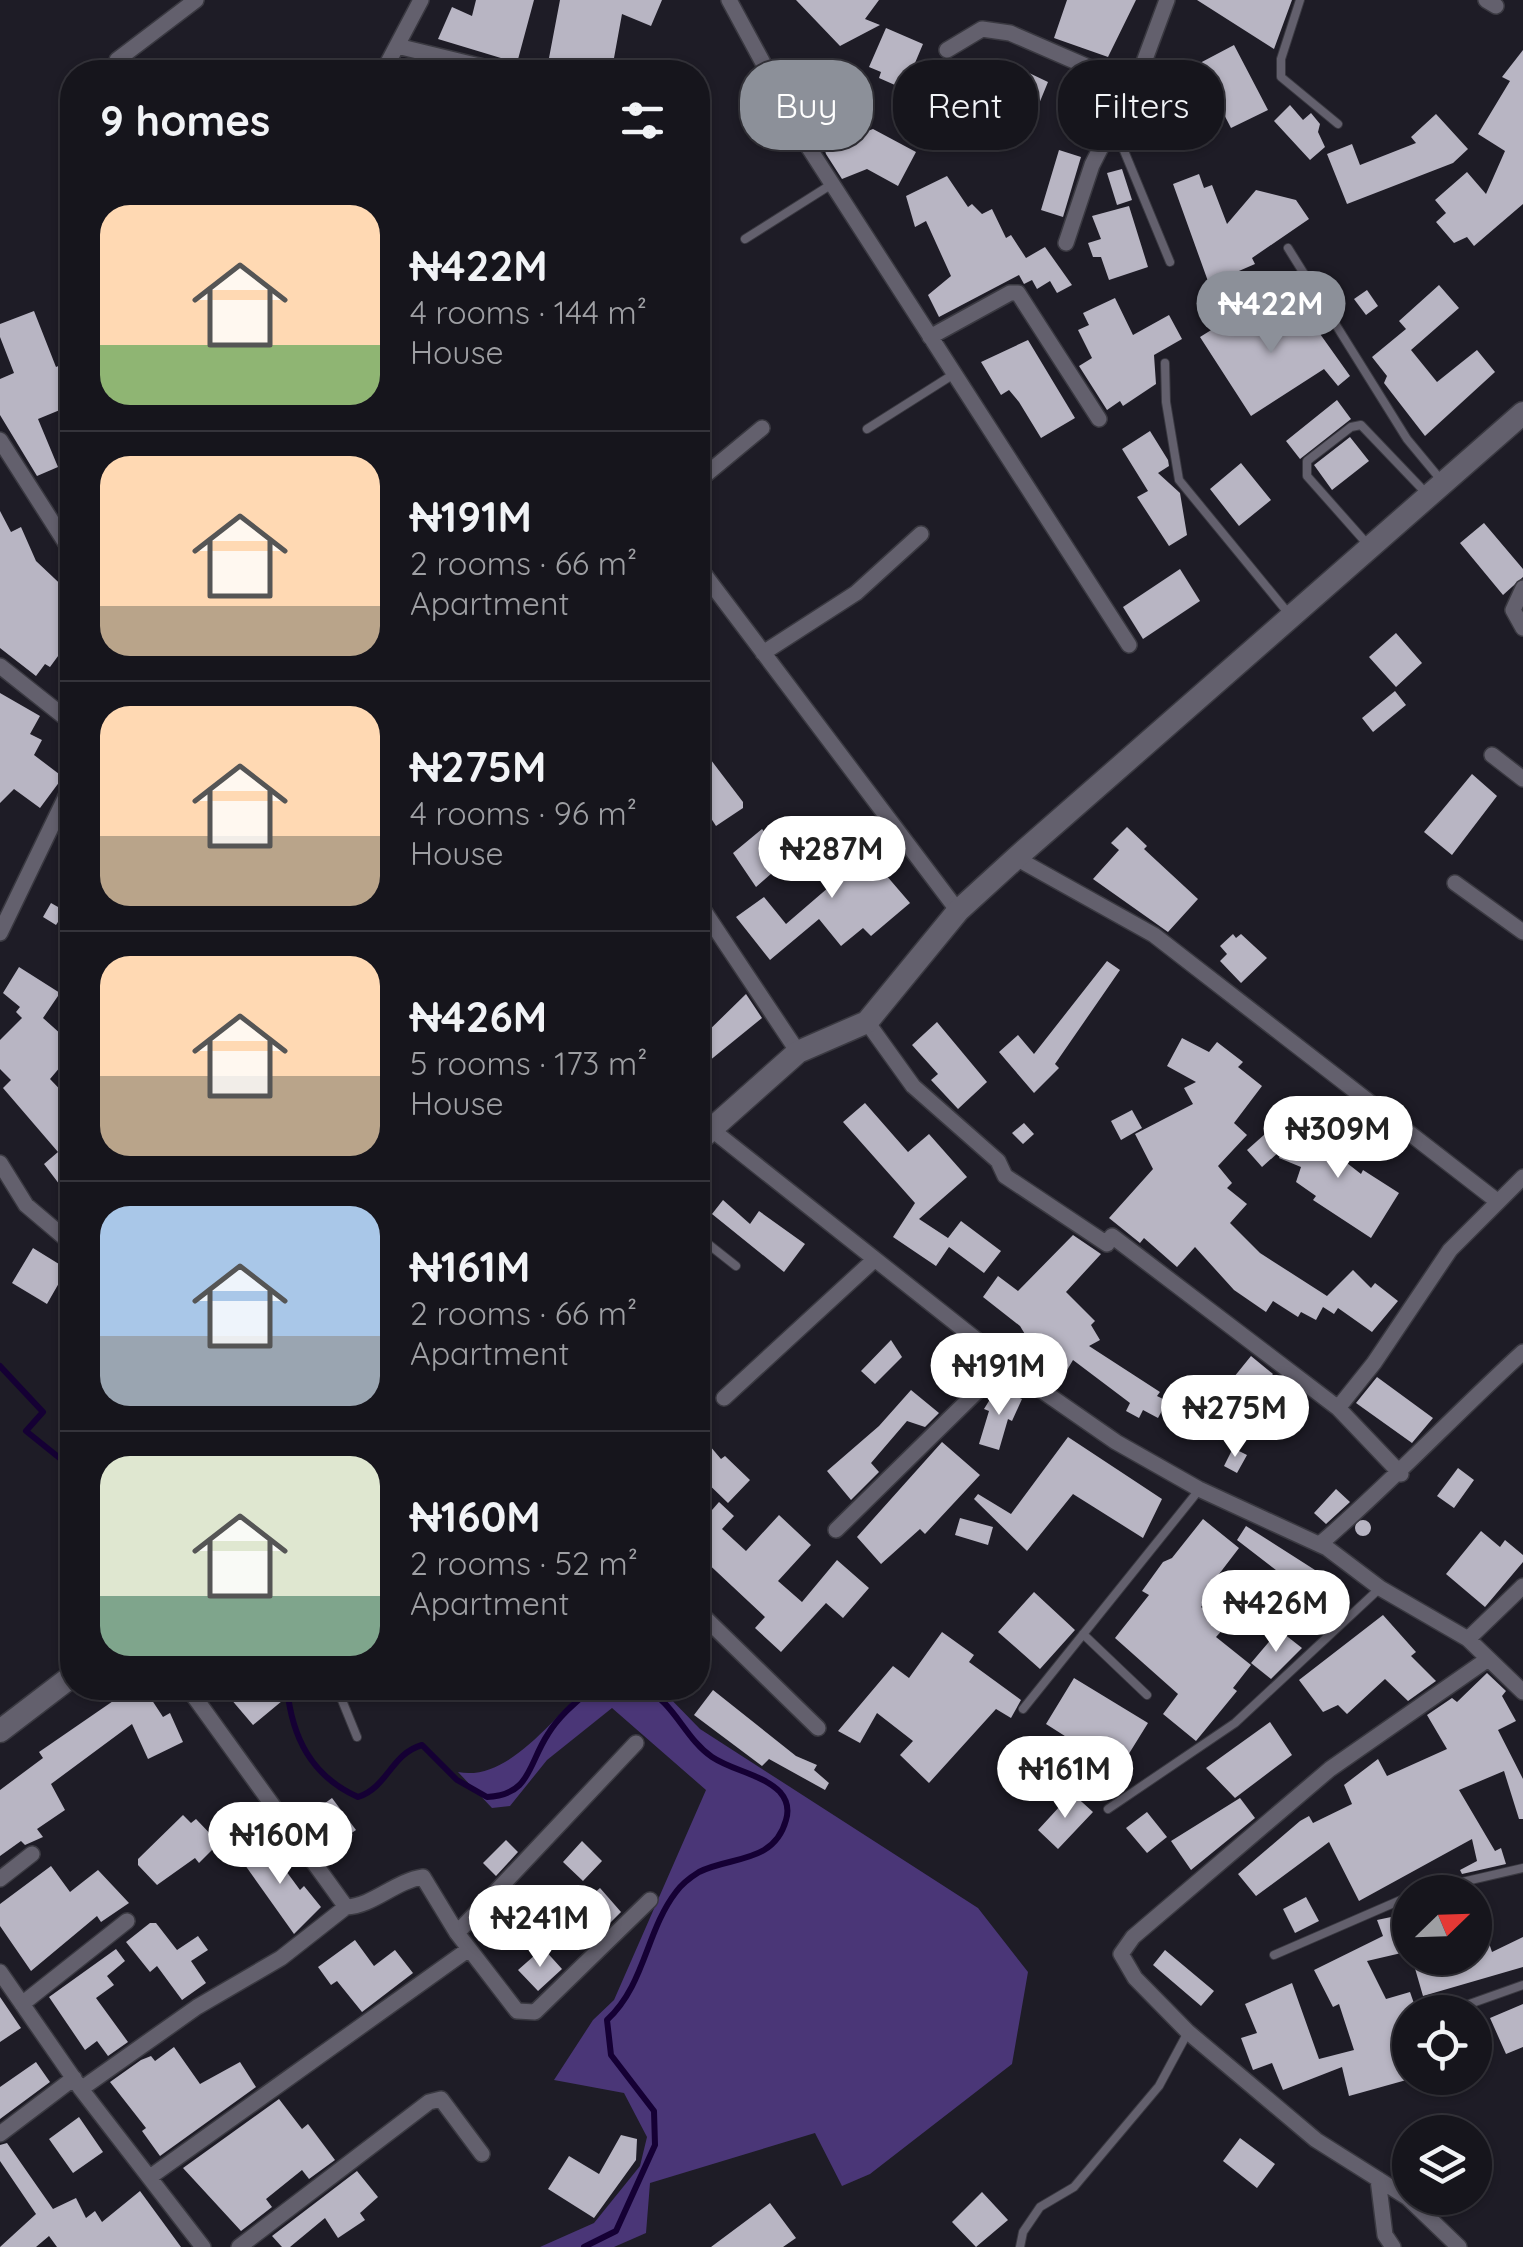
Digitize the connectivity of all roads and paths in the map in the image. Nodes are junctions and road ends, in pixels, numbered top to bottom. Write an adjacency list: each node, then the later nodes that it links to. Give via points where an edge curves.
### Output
1 (196, 0): 8 (street)
2 (422, 0): 6 (street)
3 (728, 0): 16 (street)
4 (1167, 0): 12 (street)
5 (1300, 0): 13 (lane, via 1280,78)
6 (397, 46): 9 (street); 10 (street)
7 (946, 50): 11 (street, via 982,29)
8 (117, 60)
9 (389, 60)
10 (455, 60)
11 (1071, 60)
12 (1143, 60)
13 (1338, 124)
14 (1100, 150): 18 (street)
15 (1124, 150): 20 (lane)
16 (832, 184): 17 (lane); 21 (street)
17 (745, 239)
18 (1066, 243)
19 (1288, 248): 31 (lane)
20 (1170, 262)
21 (930, 337): 23 (street); 25 (street, via 1018,293)
22 (1165, 363): 37 (lane, via 1179,480)
23 (954, 374): 27 (lane); 39 (street)
24 (1523, 413): 31 (street)
25 (1099, 419)
26 (762, 428): 29 (street)
27 (867, 429)
28 (0, 440): 30 (street)
29 (710, 470)
30 (7, 471): 33 (street)
31 (1436, 490): 34 (street); 34 (lane, via 1361,425 1306,461 1307,476)
32 (921, 534): 40 (street, via 856,592)
33 (60, 539)
34 (1371, 548): 37 (street)
35 (710, 582): 40 (street)
36 (1523, 588): 38 (street, via 1513,610)
37 (1292, 617): 46 (street)
38 (1523, 628)
39 (1129, 645)
40 (763, 653): 48 (street)
41 (0, 666): 42 (street)
42 (60, 714)
43 (1492, 754): 44 (street)
44 (1523, 779)
45 (60, 809): 51 (street)
46 (1016, 858): 48 (street); 59 (street, via 1154,935)
47 (1455, 882): 52 (street)
48 (958, 911): 53 (street)
49 (710, 917): 50 (street)
50 (712, 920): 54 (street)
51 (0, 932)
52 (1523, 932)
53 (867, 1022): 54 (street); 67 (street, via 914,1086 998,1160 1005,1176 1107,1244 1112,1236)
54 (798, 1052): 55 (street)
55 (710, 1130)
56 (710, 1139): 62 (street)
57 (0, 1162): 60 (street, via 26,1205)
58 (1523, 1177): 59 (street)
59 (1497, 1200): 67 (street, via 1450,1250)
60 (60, 1234)
61 (710, 1245): 63 (lane)
62 (874, 1259): 65 (street); 66 (street)
63 (736, 1266)
64 (1523, 1352): 68 (street)
65 (1005, 1364): 69 (street, via 1116,1442); 70 (street)
66 (724, 1398)
67 (1338, 1408): 68 (street)
68 (1401, 1474): 71 (street)
69 (1199, 1489): 71 (street); 75 (lane)
70 (836, 1530)
71 (1320, 1544): 73 (street)
72 (1523, 1586): 76 (street)
73 (1380, 1588): 76 (street); 88 (lane, via 1236,1723)
74 (710, 1623): 84 (street)
75 (1082, 1634): 80 (lane); 83 (lane)
76 (1468, 1639): 77 (street)
77 (1488, 1659): 79 (street); 104 (street, via 1330,1769 1133,1936 1121,1954 1135,1978)
78 (60, 1685): 85 (street)
79 (1523, 1692)
80 (1148, 1696)
81 (197, 1700): 95 (street)
82 (342, 1700): 86 (lane)
83 (1023, 1708)
84 (818, 1728)
85 (0, 1731)
86 (358, 1738)
87 (636, 1743): 97 (street)
88 (1108, 1809)
89 (32, 1854): 92 (street)
90 (1523, 1868): 91 (lane)
91 (1492, 1875)
92 (0, 1879)
93 (650, 1900): 98 (street, via 535,2012 517,2011)
94 (1392, 1904): 99 (lane)
95 (346, 1906): 97 (street, via 424,1877); 105 (street, via 281,1958)
96 (127, 1921): 103 (street)
97 (457, 1933): 98 (street)
98 (469, 1949): 108 (street)
99 (1274, 1956)
100 (0, 1972): 103 (street)
101 (1523, 1985): 102 (lane)
102 (1492, 1996)
103 (22, 2004): 105 (street)
104 (1188, 2032): 109 (street, via 1316,2140); 112 (lane, via 1146,2102 1074,2188 1040,2208)
105 (78, 2084): 106 (street); 108 (street)
106 (0, 2134)
107 (482, 2154): 111 (street, via 450,2106 440,2099 429,2102)
108 (150, 2177): 110 (street)
109 (1378, 2179): 113 (street, via 1384,2235); 114 (street)
110 (203, 2247)
111 (239, 2247)
112 (1020, 2247)
113 (1393, 2247)
114 (1459, 2247)

